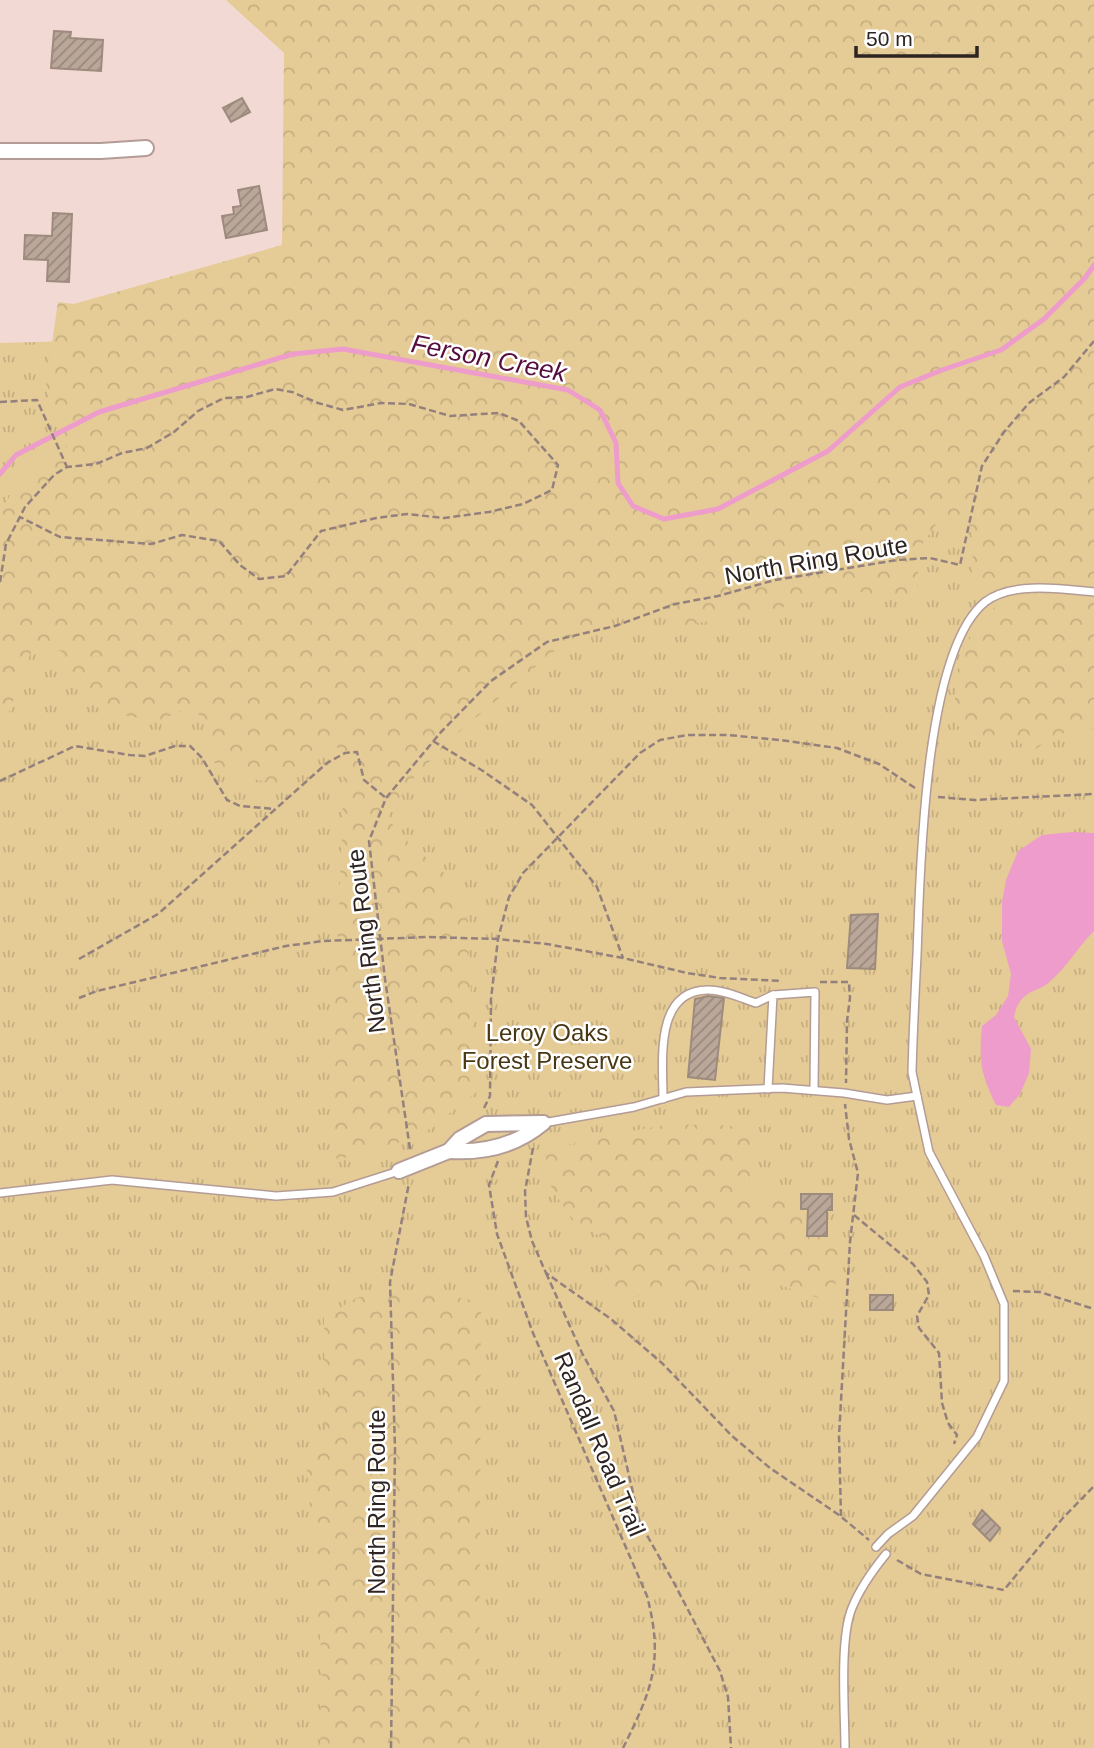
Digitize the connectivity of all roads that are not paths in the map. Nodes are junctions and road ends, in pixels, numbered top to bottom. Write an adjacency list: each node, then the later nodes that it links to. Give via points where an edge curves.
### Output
1 (146, 148): 2 (street)
2 (0, 151)
3 (1094, 592): 7 (lane, via 1038,589 990,599 964,629 945,682 920,847 912,1072)
4 (773, 995): 5 (lane); 6 (lane, via 815,992); 8 (lane, via 756,1003 709,990 691,992 669,1012)
5 (768, 1089): 6 (lane); 8 (lane, via 686,1091)
6 (814, 1090): 7 (lane, via 887,1100)
7 (917, 1096): 13 (lane, via 929,1152 1004,1304 1004,1381 976,1437 913,1516)
8 (663, 1099): 9 (lane)
9 (539, 1127): 10 (street, via 495,1149); 10 (street, via 486,1124)
10 (449, 1151): 11 (street)
11 (405, 1169): 12 (lane, via 332,1192 276,1196 112,1180)
12 (0, 1193)
13 (876, 1547)
14 (886, 1554): 15 (lane, via 851,1610 846,1633)
15 (845, 1748)

